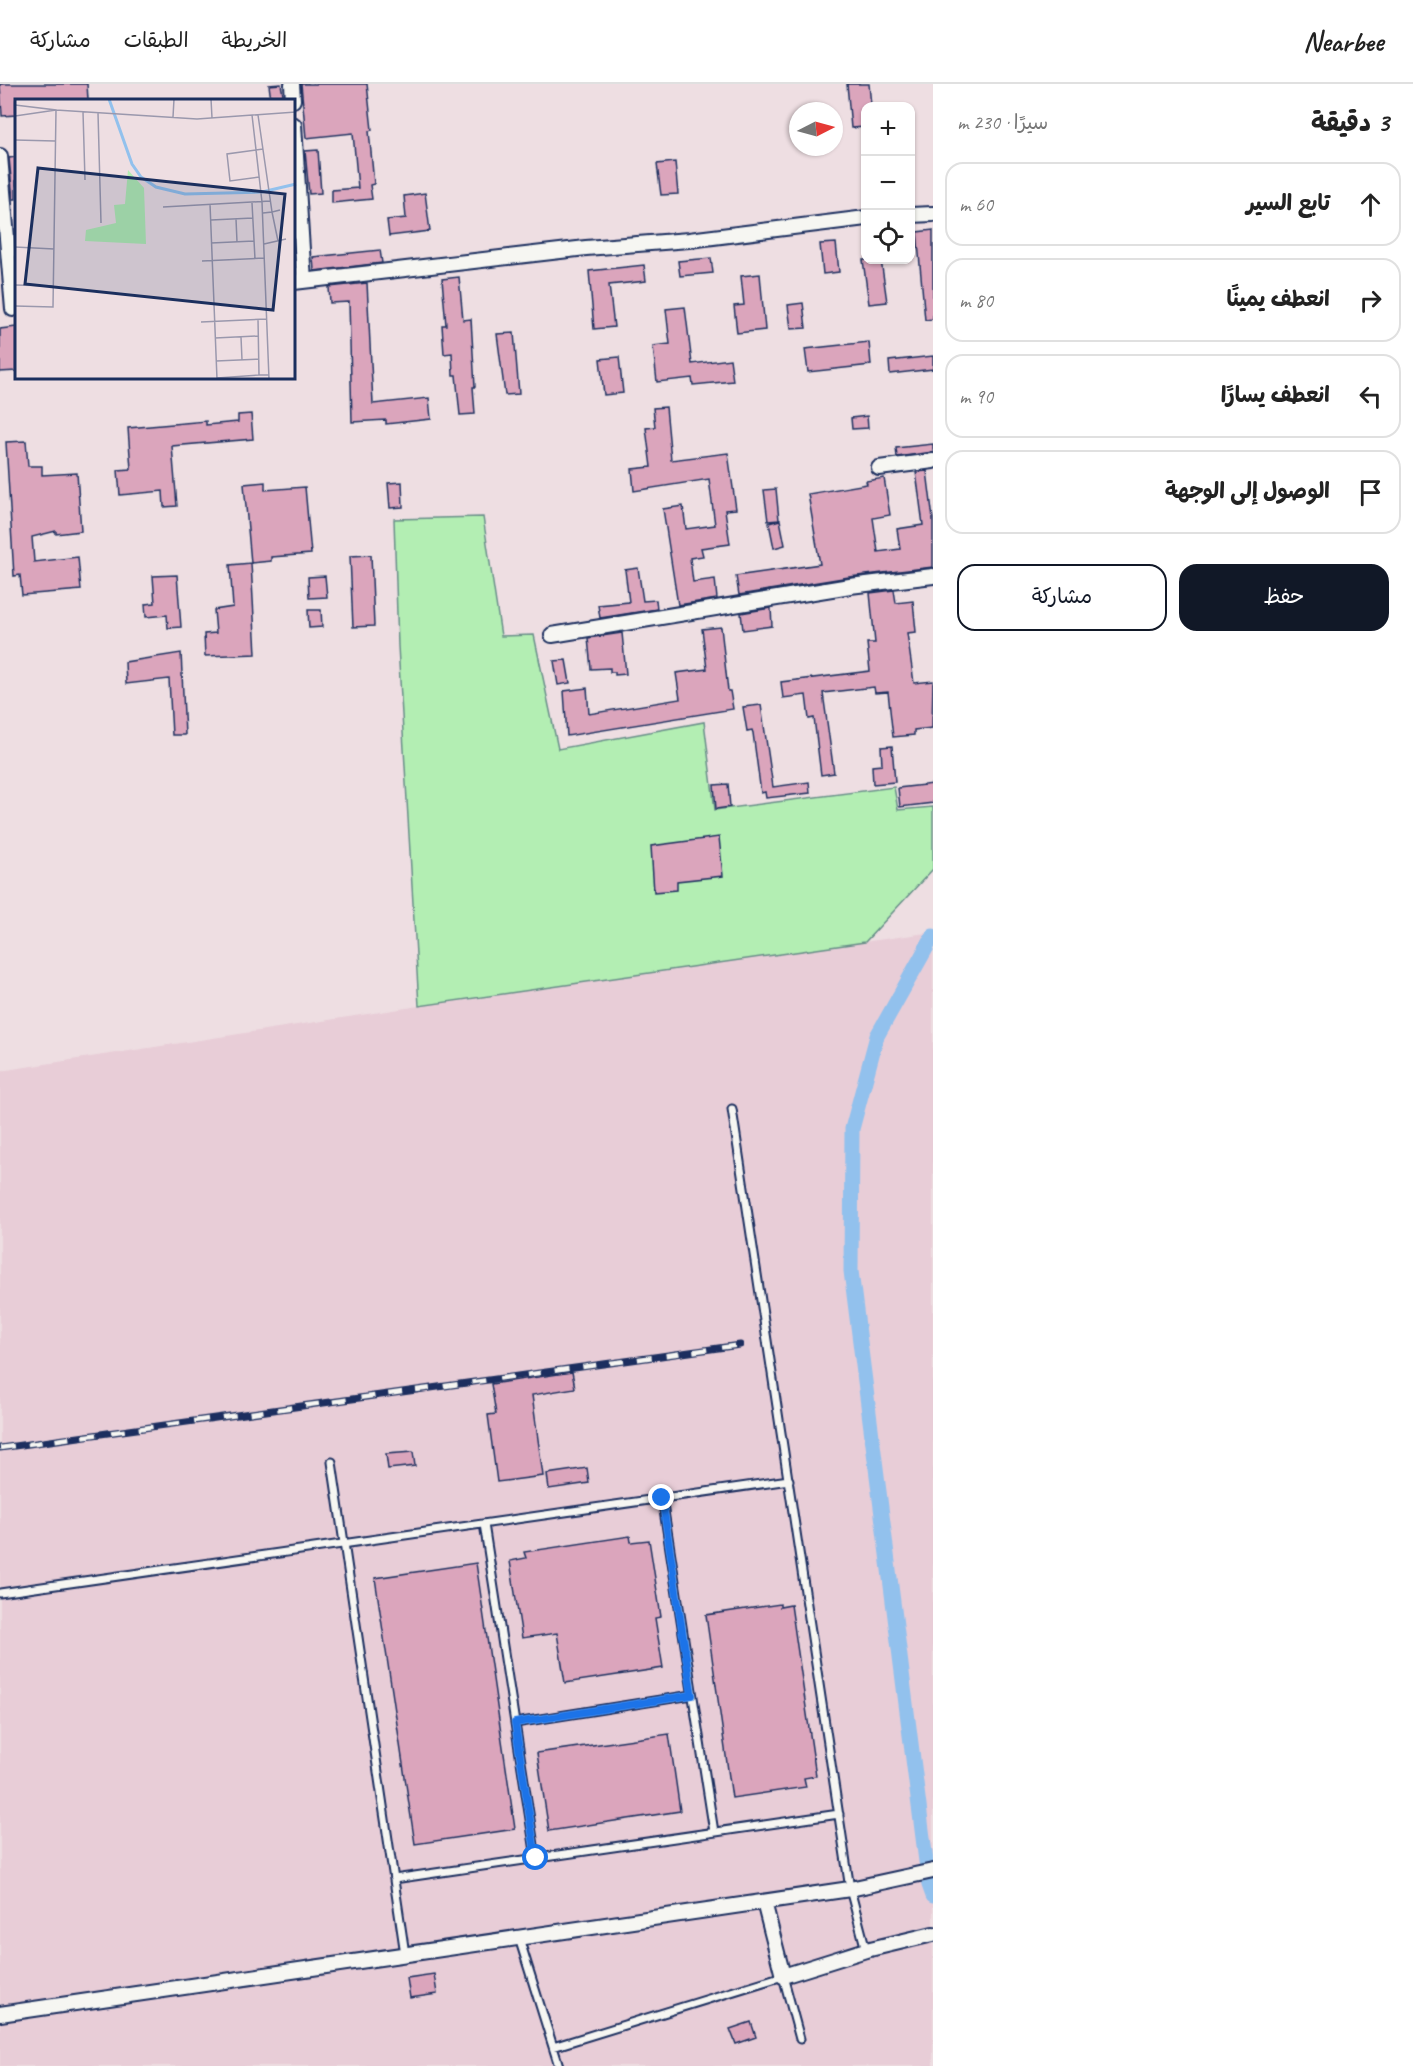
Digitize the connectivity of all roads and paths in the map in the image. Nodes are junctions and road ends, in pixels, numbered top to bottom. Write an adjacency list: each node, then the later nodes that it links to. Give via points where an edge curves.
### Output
1 (291, 84): 2 (street)
2 (292, 99)
3 (0, 156): 9 (street)
4 (296, 187): 8 (street)
5 (933, 214): 6 (street)
6 (915, 215)
7 (861, 219): 8 (street)
8 (299, 281)
9 (10, 309)
10 (933, 461): 11 (street)
11 (879, 468)
12 (933, 576): 13 (street, via 850,585)
13 (552, 635)
14 (732, 1109): 16 (lane)
15 (332, 1462): 19 (lane)
16 (789, 1480): 17 (lane); 23 (lane)
17 (662, 1498): 18 (lane); 21 (lane)
18 (484, 1524): 19 (lane); 22 (lane)
19 (345, 1544): 20 (lane); 27 (lane)
20 (0, 1593)
21 (692, 1695): 22 (lane); 24 (lane)
22 (515, 1723): 25 (lane)
23 (838, 1814): 24 (lane); 28 (lane)
24 (714, 1832): 25 (lane)
25 (536, 1858): 27 (lane)
26 (933, 1871): 28 (street)
27 (394, 1879): 33 (lane)
28 (850, 1889): 29 (street); 32 (lane)
29 (764, 1902): 31 (street); 34 (street)
30 (933, 1934): 32 (street)
31 (519, 1938): 33 (street); 37 (lane)
32 (866, 1950): 34 (street)
33 (405, 1954): 35 (street)
34 (783, 1976): 36 (lane); 37 (lane)
35 (0, 2014)
36 (800, 2039)
37 (553, 2047): 38 (lane)
38 (559, 2066)

